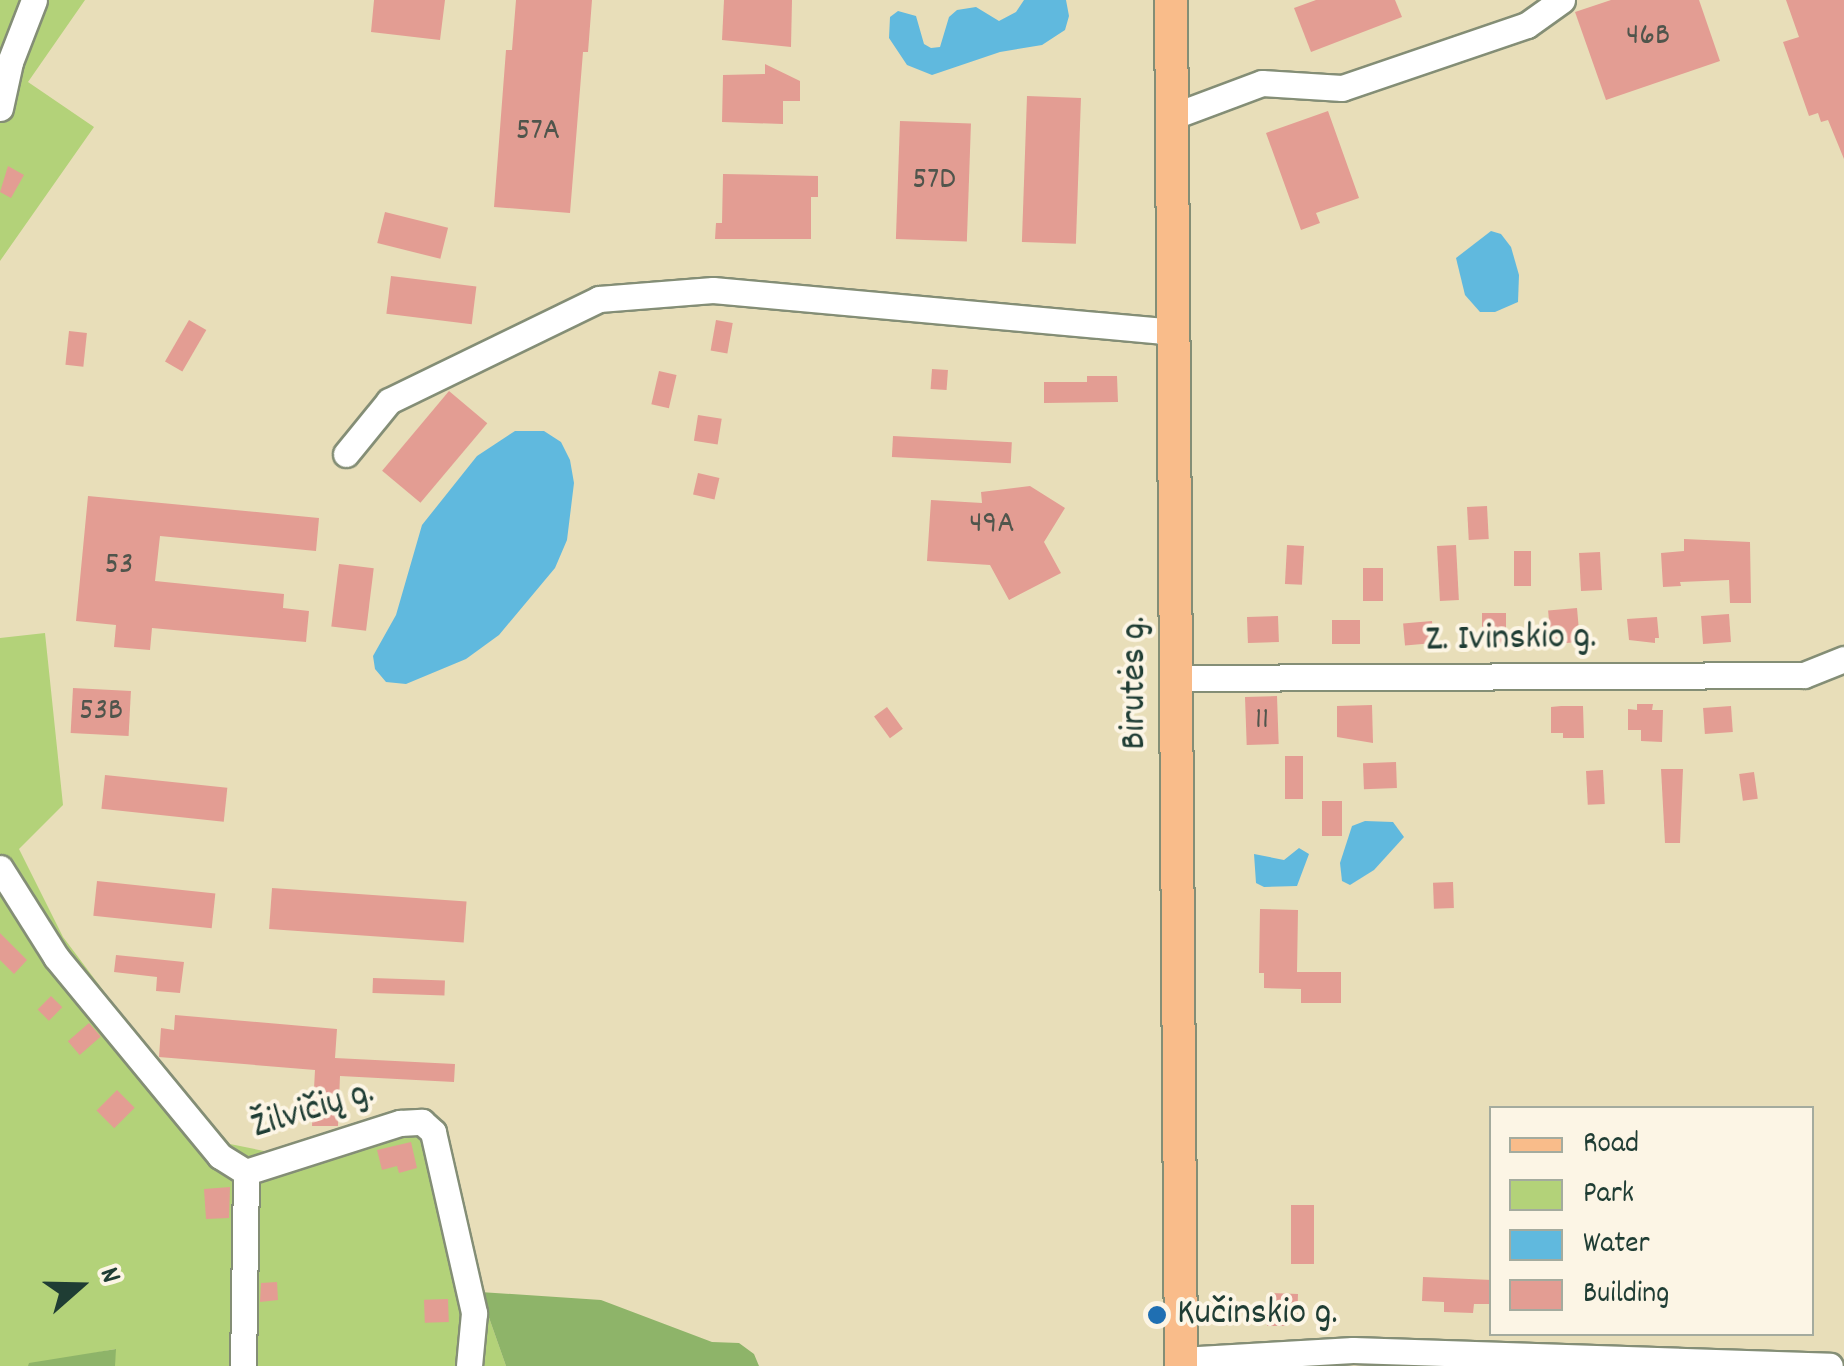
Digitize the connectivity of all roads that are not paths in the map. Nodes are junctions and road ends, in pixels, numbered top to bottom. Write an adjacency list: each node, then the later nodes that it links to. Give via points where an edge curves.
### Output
1 (34, 0): 4 (street)
2 (1170, 0): 5 (main road, Birutės g.)
3 (1562, 0): 5 (street, via 1527,25 1342,88 1262,82)
4 (0, 108)
5 (1171, 118): 6 (main road, Birutės g.)
6 (1174, 332): 7 (street, via 713,290 599,299 388,401); 9 (main road, Birutės g.)
7 (346, 454)
8 (1844, 659): 9 (street, Z. Ivinskio g., via 1804,675)
9 (1176, 678): 12 (main road, Birutės g.)
10 (0, 868): 11 (street, Žilvičių g., via 56,957 220,1156)
11 (246, 1172): 13 (street); 14 (street, Žilvičių g., via 400,1122 422,1122 433,1132 474,1314)
12 (1181, 1363): 15 (street, via 1352,1350)
13 (244, 1366)
14 (469, 1366)
15 (1830, 1366)

